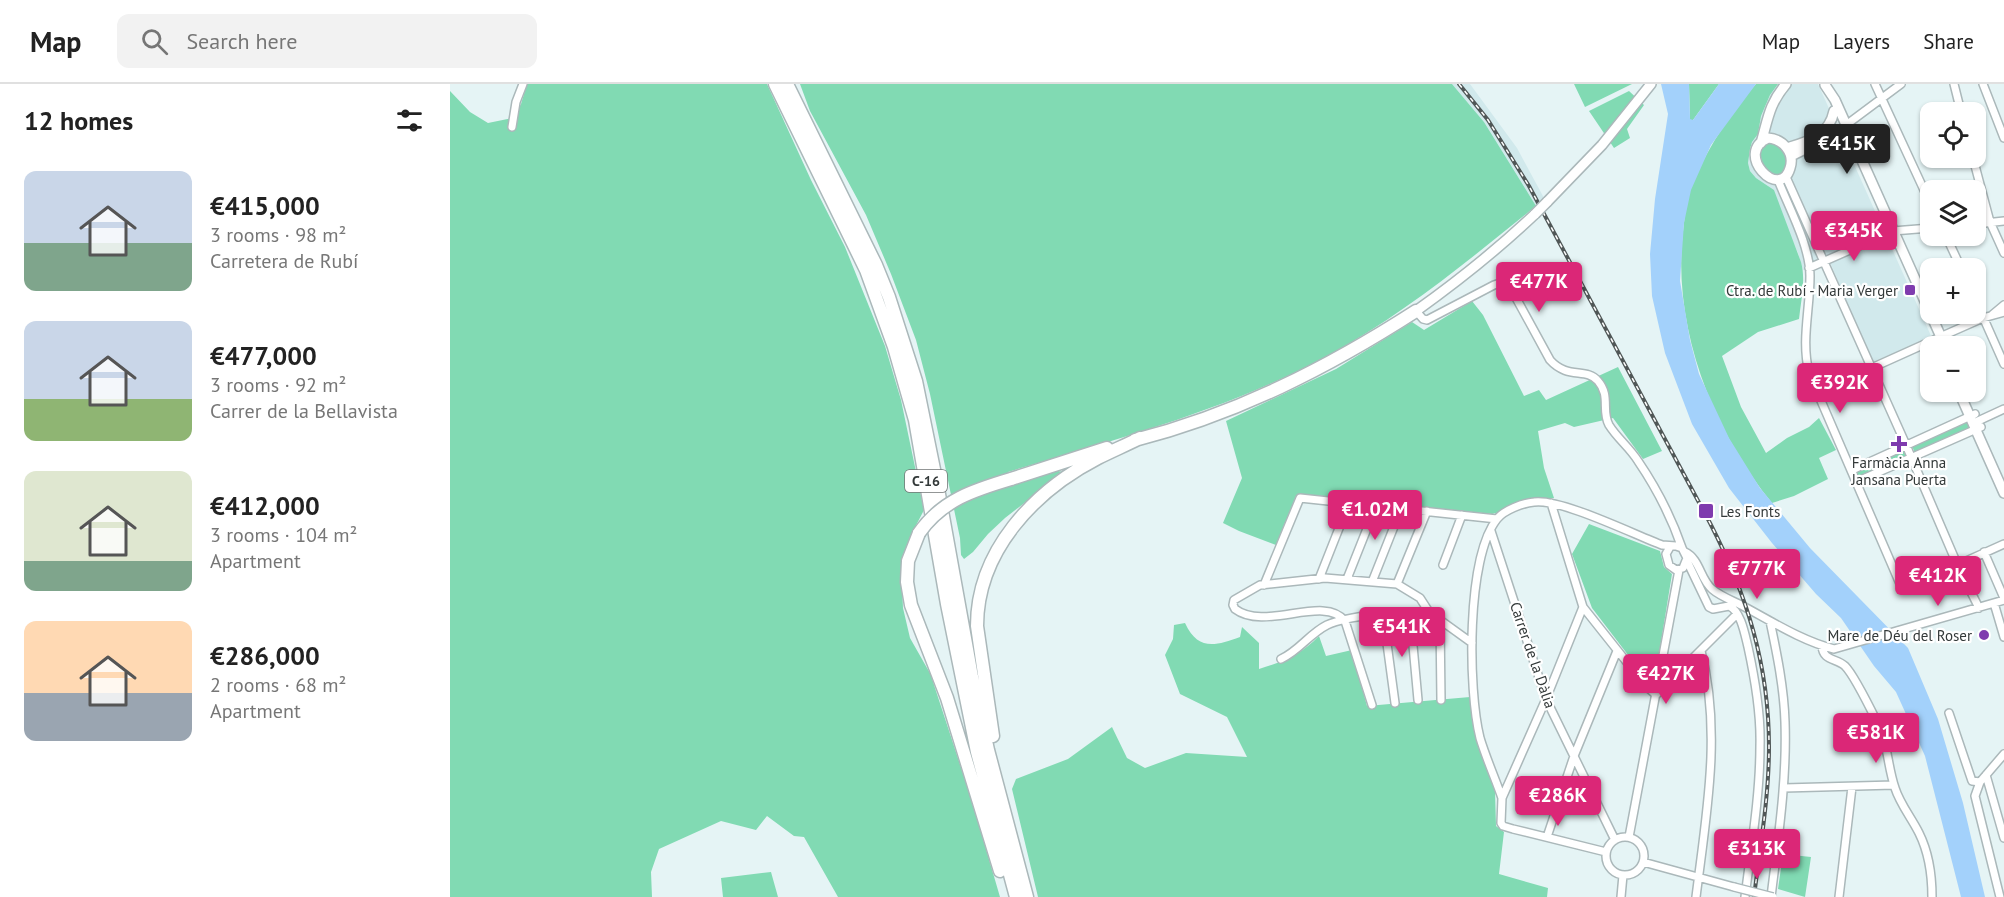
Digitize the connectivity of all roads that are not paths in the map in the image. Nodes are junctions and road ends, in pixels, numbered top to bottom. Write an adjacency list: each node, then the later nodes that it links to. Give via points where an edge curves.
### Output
1 (523, 84): 16 (street)
2 (775, 84): 120 (highway, C-16, via 866,270 894,347 915,420 977,752)
3 (787, 84): 110 (highway, C-16, via 876,265 916,381 972,677)
4 (1651, 84): 34 (main road, bridge, via 1602,145 1502,246)
5 (1786, 84): 14 (main road, via 1774,99)
6 (1875, 84): 11 (street)
7 (1901, 84): 11 (street)
8 (1954, 84): 12 (street)
9 (1983, 84): 17 (street)
10 (1824, 85): 13 (main road); 15 (main road)
11 (1882, 99): 15 (street); 24 (street)
12 (1958, 102)
13 (1833, 108): 15 (main road); 20 (main road); 21 (main road, via 1830,125 1824,132)
14 (1766, 121): 18 (main road); 19 (main road)
15 (1846, 125): 29 (main road)
16 (512, 127)
17 (2004, 138)
18 (1776, 139): 19 (main road, via 1768,138); 21 (main road)
19 (1761, 143): 23 (main road, via 1756,154 1758,166 1764,174)
20 (1850, 149): 21 (main road, via 1827,141); 29 (main road)
21 (1789, 152): 23 (main road, via 1790,170)
22 (1976, 168): 26 (street)
23 (1782, 178): 31 (street); 32 (street)
24 (1920, 181)
25 (2004, 221): 26 (street)
26 (1990, 222): 27 (street); 30 (street)
27 (1986, 223)
28 (1920, 229): 29 (street)
29 (1891, 232): 31 (street); 40 (main road)
30 (2004, 253)
31 (1824, 261): 32 (street); 44 (street)
32 (1809, 268): 45 (street, via 1805,354)
33 (2004, 305): 36 (street)
34 (1416, 310): 50 (highway, via 1344,355 1276,390); 67 (street, via 1427,320 1499,283 1512,288 1554,365 1569,373 1592,376 1599,382 1606,394 1609,424 1638,460)
35 (2004, 312): 36 (street)
36 (1992, 315): 37 (street)
37 (1986, 317)
38 (1971, 324): 41 (street)
39 (1986, 324): 43 (street)
40 (1936, 336)
41 (1948, 336)
42 (1920, 348): 44 (street)
43 (2004, 364)
44 (1872, 368): 45 (street); 51 (street)
45 (1816, 393): 53 (street)
46 (1965, 402): 49 (main road)
47 (1969, 402): 49 (main road)
48 (2004, 409): 49 (street)
49 (1976, 422): 51 (street); 52 (street); 54 (main road); 56 (main road)
50 (1140, 438): 110 (highway, via 1082,468 1043,496 1000,543 985,575 977,626); 119 (highway, bridge, via 970,492 947,504 926,523 911,551 907,571 911,605 947,698)
51 (1906, 445): 52 (street); 53 (street)
52 (1911, 458): 55 (street); 70 (street)
53 (1852, 470): 55 (street)
54 (2004, 479)
55 (1856, 482): 70 (street, via 1904,589)
56 (2004, 494)
57 (1349, 503): 59 (street); 73 (street); 77 (street, via 1300,498)
58 (1551, 503): 63 (street, via 1527,503); 66 (street); 80 (street)
59 (1376, 506): 60 (street); 74 (street)
60 (1401, 509): 61 (street); 75 (street)
61 (1427, 511): 62 (street); 76 (street)
62 (1462, 515): 63 (street); 71 (street)
63 (1497, 519): 64 (street)
64 (1491, 531): 90 (street, via 1479,568); 96 (street, Carrer de la Dàlia)
65 (2004, 544): 68 (street)
66 (1670, 547): 67 (street); 72 (street, via 1666,560)
67 (1683, 550): 69 (street); 88 (street, via 1694,559 1714,591)
68 (1984, 552): 70 (street); 78 (street)
69 (1687, 561): 72 (street); 85 (street, via 1709,607 1729,606)
70 (1957, 564): 81 (street)
71 (1443, 565)
72 (1679, 570): 95 (street)
73 (1319, 579): 74 (street); 77 (street)
74 (1347, 579): 75 (street)
75 (1372, 582): 76 (street)
76 (1397, 584): 82 (street, via 1420,598)
77 (1264, 585): 87 (street, via 1234,600 1235,609 1245,615 1266,617 1327,610)
78 (2004, 599): 79 (street)
79 (1994, 603): 81 (street); 89 (street)
80 (1583, 607): 92 (street); 96 (street)
81 (1979, 608): 91 (street, via 1844,648)
82 (1430, 612): 83 (street); 86 (street)
83 (1410, 613): 84 (street); 97 (street)
84 (1383, 614): 87 (street); 99 (street)
85 (1737, 614): 93 (street); 124 (street, via 1754,677 1760,746)
86 (1440, 620): 90 (street); 98 (street)
87 (1345, 621): 94 (street, via 1327,625); 100 (street)
88 (1770, 621): 91 (street); 108 (street, via 1782,682)
89 (2004, 637)
90 (1472, 644): 109 (street, via 1481,739)
91 (1822, 646): 106 (street, via 1826,657 1847,669 1880,728)
92 (1617, 651): 95 (street); 103 (street)
93 (1701, 651): 95 (street); 118 (street, via 1712,738)
94 (1281, 659)
95 (1656, 695): 112 (street)
96 (1546, 699): 103 (street, Carrer de la Dàlia); 109 (street)
97 (1418, 700)
98 (1441, 700)
99 (1395, 703)
100 (1372, 705)
101 (1949, 713): 105 (street, via 1970,777)
102 (2004, 754): 104 (street)
103 (1574, 756): 111 (street); 114 (street, Carrer de la Dàlia)
104 (1986, 775): 105 (street); 113 (street)
105 (1978, 782): 128 (street, via 1975,796)
106 (1894, 785): 107 (street); 127 (street, via 1921,836 1931,870)
107 (1852, 787): 108 (street); 126 (street)
108 (1784, 788): 125 (street)
109 (1502, 798): 111 (street, via 1503,826)
110 (1007, 826): 121 (highway, C-16)
111 (1547, 837): 115 (street)
112 (1629, 837): 114 (street); 116 (street, via 1641,845)
113 (2004, 838)
114 (1615, 840): 115 (street)
115 (1606, 852): 117 (street, via 1610,869)
116 (1643, 862): 117 (street, via 1634,874); 118 (street)
117 (1623, 875): 122 (street)
118 (1698, 877): 123 (street); 125 (street, bridge)
119 (1008, 897)
120 (1016, 897)
121 (1027, 897)
122 (1621, 897)
123 (1696, 897)
124 (1745, 897)
125 (1772, 897)
126 (1839, 897)
127 (1932, 897)
128 (2000, 897)

